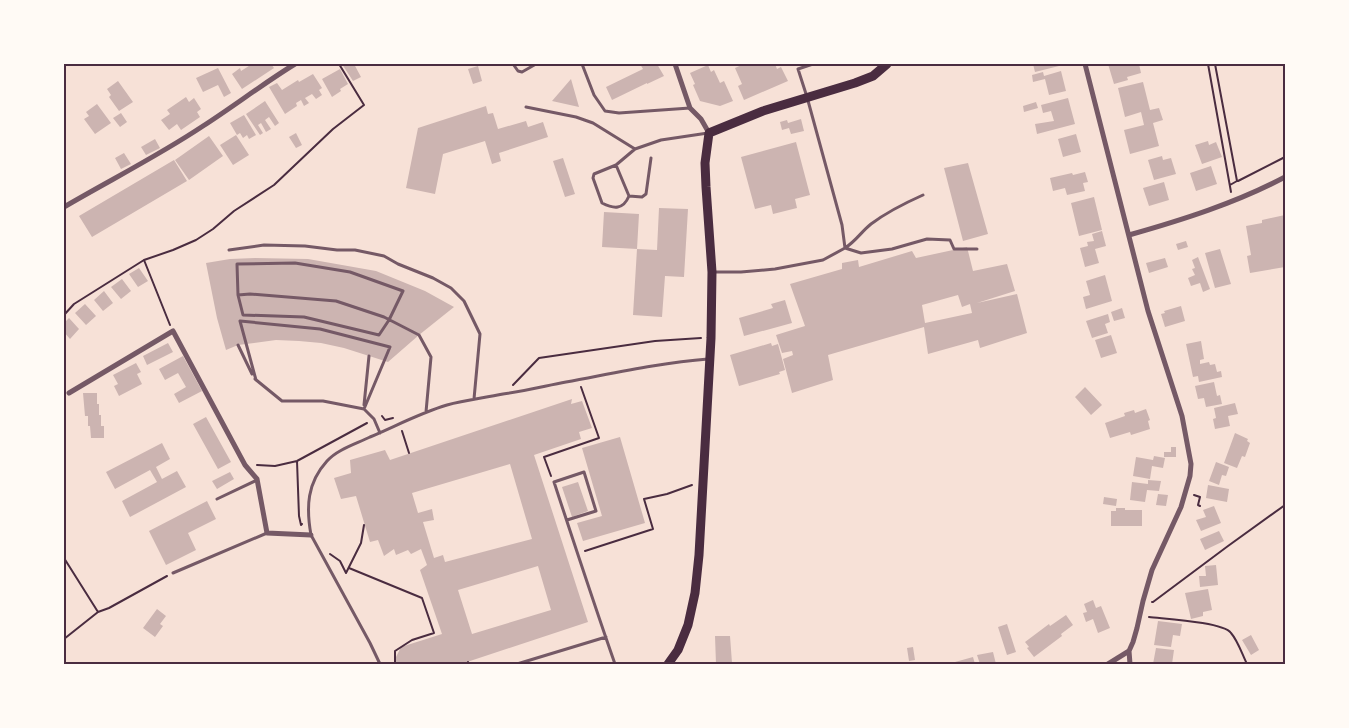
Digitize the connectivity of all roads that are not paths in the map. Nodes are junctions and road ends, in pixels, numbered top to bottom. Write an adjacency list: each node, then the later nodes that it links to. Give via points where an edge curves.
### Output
1 (295, 64): 19 (street, via 204,126)
2 (513, 64): 3 (lane, via 522,72)
3 (536, 64)
4 (582, 64): 11 (lane, via 594,95 605,111)
5 (675, 64): 11 (street)
6 (813, 64): 9 (lane, via 798,69)
7 (886, 64): 9 (main road, via 873,76)
8 (1085, 64): 20 (street)
9 (808, 97): 12 (main road); 21 (lane, via 842,225)
10 (526, 107): 13 (lane, via 594,123)
11 (690, 108): 12 (street)
12 (709, 133): 13 (lane, via 661,140); 24 (main road, via 705,164)
13 (635, 149): 15 (lane)
14 (651, 158): 18 (lane, via 646,194 642,197)
15 (616, 165): 18 (lane); 18 (lane, via 593,176 602,203 618,207 626,203)
16 (1285, 177): 20 (street, via 1250,194)
17 (923, 194): 21 (lane, via 870,225)
18 (629, 196)
19 (64, 207)
20 (1129, 236): 43 (street, via 1148,311 1182,416 1191,464 1181,507 1152,570)
21 (845, 248): 23 (lane, via 861,253 892,249 927,239 950,240 954,249); 24 (lane, via 823,260 775,269)
22 (229, 250): 32 (lane, via 264,245 355,250 384,256 451,288 464,301 480,334)
23 (977, 250)
24 (712, 272): 29 (main road)
25 (238, 295): 26 (lane, via 336,300); 26 (lane, via 243,315 304,317 380,335); 26 (lane, via 238,264 295,263 341,270 403,291)
26 (389, 320): 34 (lane, via 419,335 431,357)
27 (238, 345): 30 (lane)
28 (369, 356): 33 (lane)
29 (710, 359): 32 (lane, via 649,365); 47 (main road, via 699,555 693,601 688,625)
30 (256, 380): 33 (lane, via 282,401 323,401); 33 (lane, via 240,321 320,329 390,347)
31 (69, 393): 36 (street, via 173,331 245,465)
32 (474, 399): 34 (lane)
33 (364, 409): 35 (lane, via 374,419)
34 (426, 412): 35 (lane)
35 (380, 433): 40 (lane, via 338,452 320,469 310,492 308,515)
36 (257, 479): 37 (lane); 39 (street)
37 (217, 499)
38 (567, 520): 38 (lane, via 554,482 584,472 596,511); 42 (lane)
39 (267, 533): 40 (street); 41 (lane)
40 (311, 535): 44 (lane)
41 (173, 573)
42 (606, 637): 45 (lane); 46 (lane)
43 (1129, 651): 48 (street); 49 (street)
44 (380, 664)
45 (517, 664)
46 (615, 664)
47 (669, 664)
48 (1108, 664)
49 (1130, 664)

